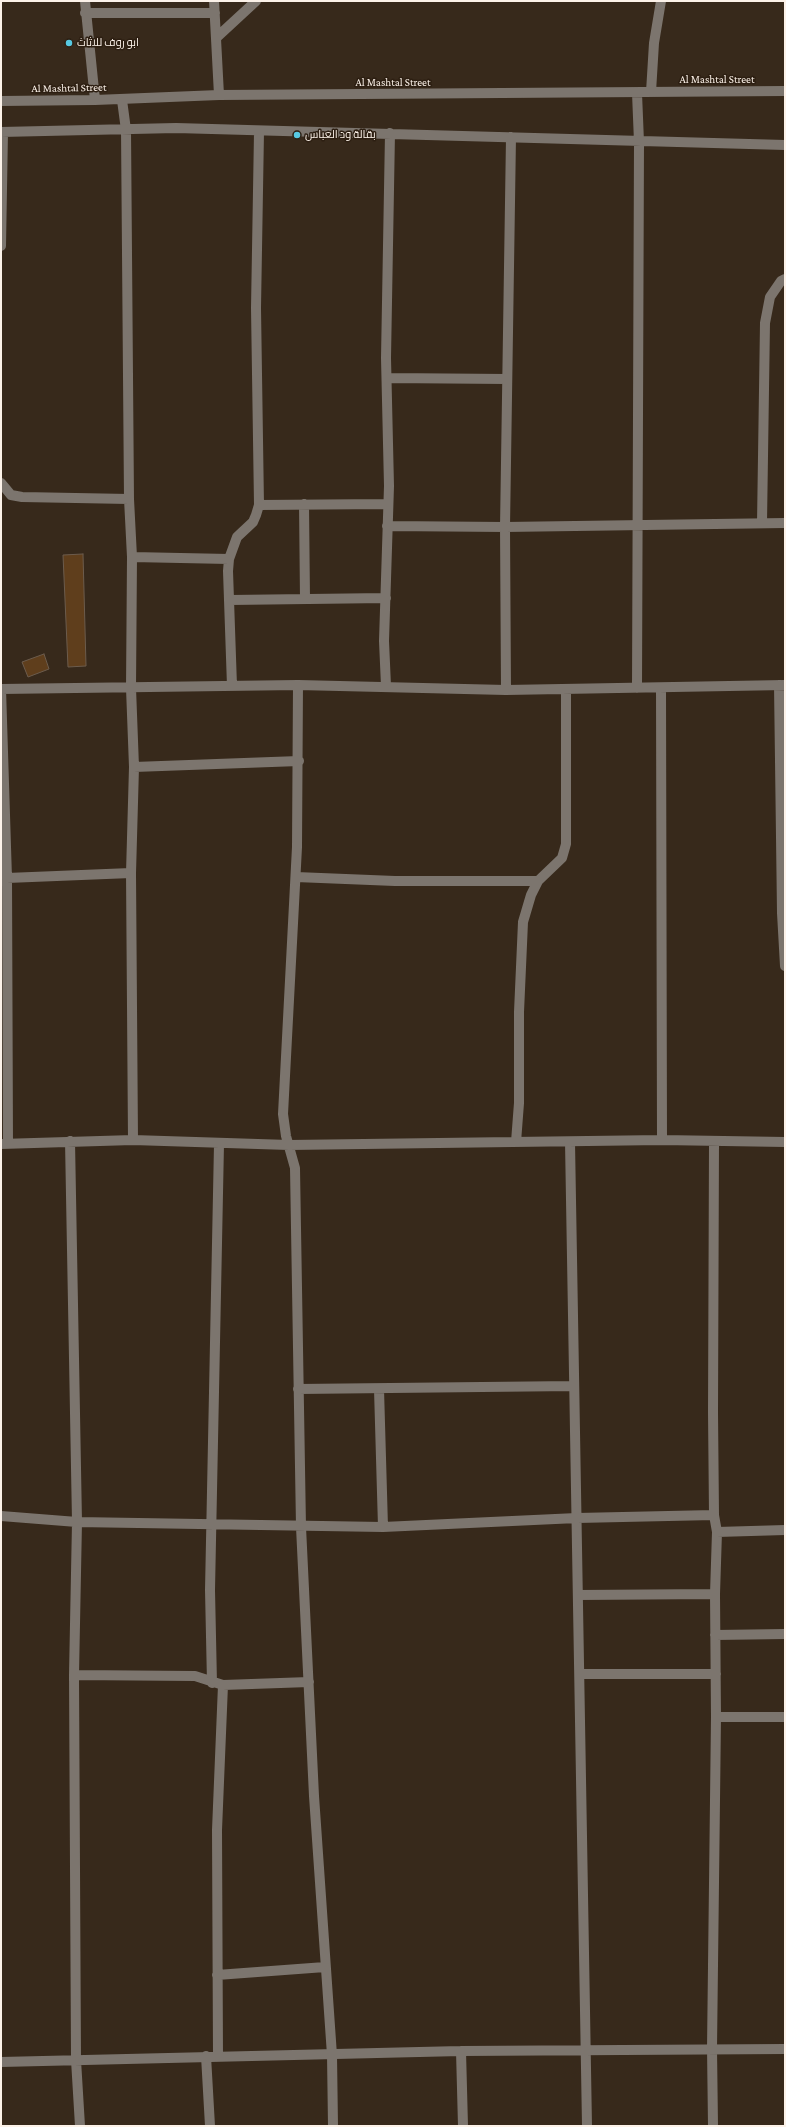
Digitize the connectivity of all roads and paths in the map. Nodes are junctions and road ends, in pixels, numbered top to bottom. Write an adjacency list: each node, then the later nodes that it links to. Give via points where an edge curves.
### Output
1 (85, 1): 5 (street)
2 (214, 1): 6 (street)
3 (256, 1): 7 (street)
4 (661, 1): 9 (street, via 654,43)
5 (85, 13): 6 (street); 12 (street)
6 (214, 13): 7 (street)
7 (216, 38): 11 (street)
8 (785, 91): 9 (street, Al Mashtal Street)
9 (651, 92): 10 (street, Al Mashtal Street)
10 (638, 93): 11 (street, Al Mashtal Street); 20 (street)
11 (219, 95): 13 (street, Al Mashtal Street)
12 (95, 100): 13 (street, Al Mashtal Street); 14 (street, Al Mashtal Street)
13 (122, 100): 15 (street)
14 (1, 101)
15 (126, 130): 16 (street); 17 (street, via 176,128); 27 (street)
16 (2, 132): 22 (street)
17 (259, 132): 18 (street); 30 (street, via 256,308)
18 (390, 133): 19 (street); 24 (street)
19 (511, 137): 20 (street); 25 (street)
20 (639, 142): 21 (street); 33 (street)
21 (785, 145)
22 (1, 246)
23 (785, 279): 31 (street, via 770,297 765,323)
24 (386, 378): 25 (street); 29 (street)
25 (507, 379): 35 (street)
26 (1, 483): 27 (street, via 11,495 22,497)
27 (129, 499): 36 (street)
28 (304, 504): 29 (street); 30 (street); 39 (street)
29 (388, 504): 34 (street)
30 (259, 505): 37 (street, via 253,522 237,537)
31 (762, 523): 32 (street); 33 (street)
32 (785, 523)
33 (638, 525): 35 (street); 46 (street)
34 (387, 526): 35 (street); 38 (street)
35 (505, 527): 49 (street)
36 (132, 557): 37 (street); 45 (street)
37 (229, 559): 40 (street)
38 (386, 598): 39 (street); 44 (street)
39 (305, 599): 40 (street)
40 (230, 600): 43 (street)
41 (298, 685): 43 (street); 44 (street); 51 (street)
42 (782, 685): 47 (street); 57 (street, via 782,913)
43 (232, 686): 45 (street)
44 (386, 686): 49 (street)
45 (132, 688): 48 (street); 52 (street)
46 (637, 688): 47 (street); 50 (street)
47 (661, 688): 59 (street)
48 (1, 689): 55 (street)
49 (506, 690): 50 (street)
50 (566, 690): 56 (street, via 566,844 562,858)
51 (299, 761): 52 (street); 54 (street)
52 (134, 767): 53 (street)
53 (131, 873): 55 (street); 58 (street)
54 (296, 877): 56 (street, via 395,881); 67 (street, via 284,1075 284,1126)
55 (7, 878): 65 (street)
56 (538, 881): 61 (street, via 523,922)
57 (785, 966)
58 (133, 1140): 60 (street); 66 (street)
59 (662, 1140): 62 (street); 63 (street)
60 (70, 1142): 65 (street); 74 (street)
61 (516, 1142): 62 (street); 67 (street)
62 (570, 1142): 68 (street)
63 (714, 1142): 64 (street); 71 (street)
64 (785, 1142)
65 (4, 1144)
66 (219, 1144): 67 (street); 75 (street)
67 (289, 1146): 69 (street, via 295,1168)
68 (574, 1386): 70 (street); 73 (street)
69 (298, 1389): 70 (street); 76 (street)
70 (379, 1389): 77 (street)
71 (714, 1515): 73 (street); 79 (street)
72 (1, 1516): 74 (street)
73 (577, 1518): 77 (street); 81 (street)
74 (77, 1522): 75 (street); 86 (street)
75 (212, 1525): 76 (street); 88 (street)
76 (301, 1527): 77 (street); 87 (street)
77 (382, 1527)
78 (785, 1530): 79 (street)
79 (717, 1532): 80 (street)
80 (715, 1594): 81 (street); 83 (street)
81 (578, 1595): 84 (street)
82 (785, 1634): 83 (street)
83 (716, 1635): 85 (street)
84 (580, 1674): 85 (street); 97 (street)
85 (716, 1674): 90 (street)
86 (74, 1675): 88 (street, via 195,1676); 101 (street)
87 (309, 1682): 89 (street); 92 (street)
88 (212, 1683): 89 (street)
89 (224, 1685): 93 (street, via 217,1830)
90 (716, 1717): 91 (street); 94 (street)
91 (785, 1717)
92 (326, 1967): 93 (street); 98 (street)
93 (217, 1975): 100 (street)
94 (712, 2048): 95 (street); 97 (street); 108 (street)
95 (785, 2048)
96 (461, 2051): 97 (street); 98 (street); 106 (street)
97 (585, 2051): 107 (street)
98 (332, 2055): 100 (street); 105 (street)
99 (206, 2056): 100 (street); 101 (street); 104 (street)
100 (218, 2056)
101 (76, 2060): 102 (street); 103 (street)
102 (1, 2062)
103 (80, 2126)
104 (210, 2126)
105 (333, 2126)
106 (463, 2126)
107 (587, 2126)
108 (713, 2126)

